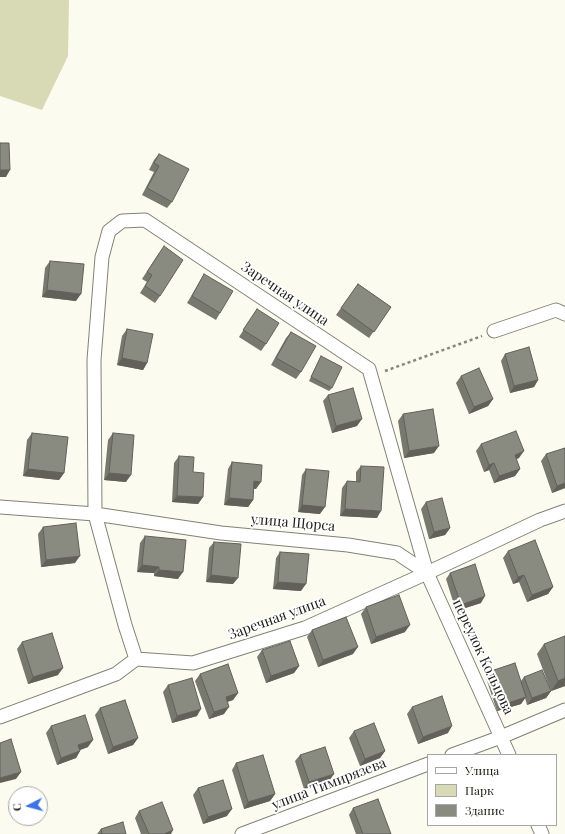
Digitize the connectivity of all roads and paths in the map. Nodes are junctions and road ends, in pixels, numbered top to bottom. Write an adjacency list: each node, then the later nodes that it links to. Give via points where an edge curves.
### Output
1 (565, 314): 2 (street, via 556,310)
2 (494, 331): 3 (path)
3 (371, 376): 6 (street, Заречная улица, via 369,369 145,220 122,221 109,231 102,257 94,360); 7 (street, Заречная улица)
4 (0, 507): 6 (street, улица Щорса)
5 (565, 512): 7 (street, via 540,520)
6 (95, 514): 7 (street, улица Щорса, via 221,533 348,545 397,553); 8 (street, Заречная улица)
7 (427, 573): 8 (street, Заречная улица, via 305,628 193,663); 11 (street, переулок Кольцова)
8 (136, 659): 10 (street, via 116,674)
9 (565, 710): 11 (street)
10 (0, 717)
11 (501, 737): 12 (street); 13 (street, переулок Кольцова)
12 (455, 754)
13 (509, 754)
14 (427, 764): 15 (street, улица Тимирязева)
15 (242, 834)

